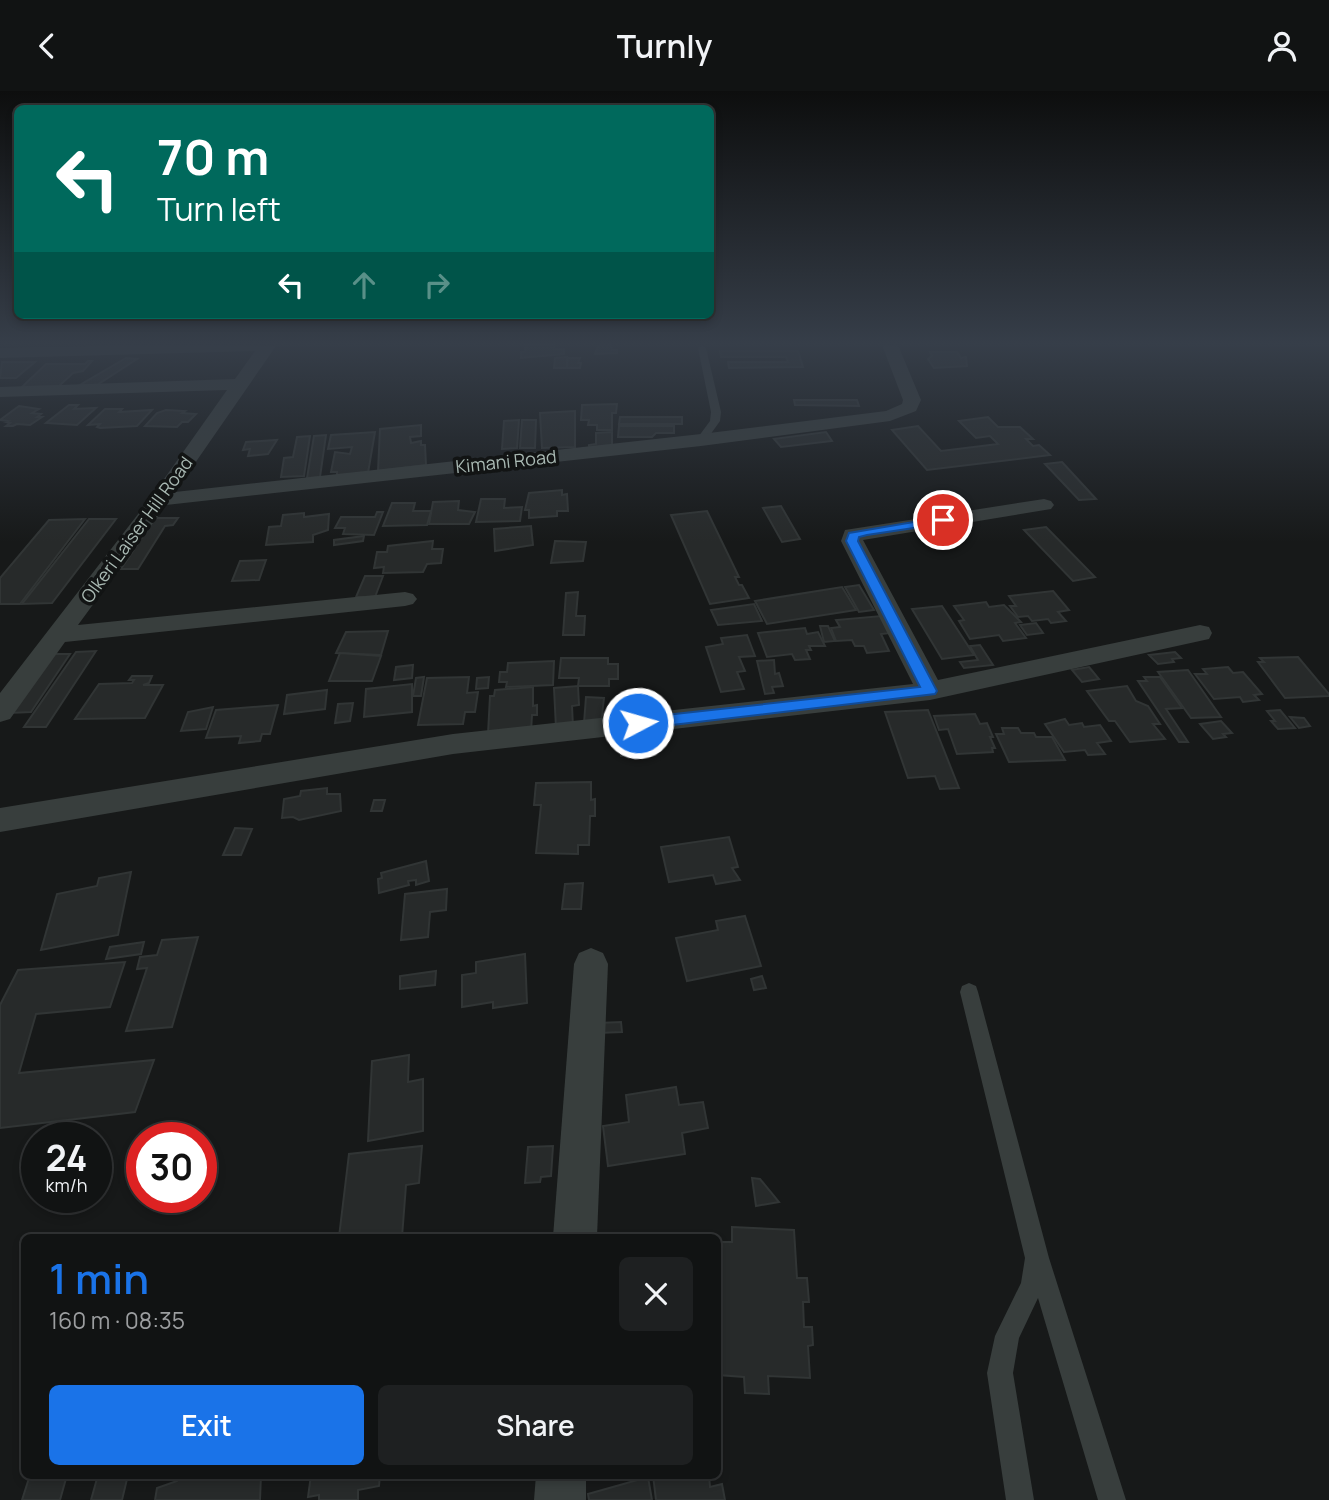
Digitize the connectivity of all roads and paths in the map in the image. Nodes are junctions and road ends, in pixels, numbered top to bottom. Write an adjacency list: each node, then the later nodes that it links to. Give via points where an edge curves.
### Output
1 (223, 411): 5 (street, Olkeri Laiser Hill Road)
2 (716, 411): 4 (lane, via 715,421)
3 (902, 411): 4 (street, Kimani Road, via 866,420)
4 (701, 440): 5 (street, Kimani Road)
5 (159, 500): 9 (street, Olkeri Laiser Hill Road)
6 (1044, 505): 10 (street, via 853,535 852,541)
7 (405, 599): 9 (street)
8 (1200, 633): 10 (street)
9 (59, 635): 11 (street, Olkeri Laiser Hill Road)
10 (930, 691): 12 (street, via 453,744)
11 (0, 712)
12 (0, 820)
13 (591, 964): 15 (street)
14 (970, 992): 16 (lane)
15 (575, 1234)
16 (1037, 1258): 19 (lane, via 1032,1285 1007,1336 1000,1373); 20 (lane)
17 (561, 1479): 18 (street)
18 (560, 1500)
19 (1020, 1500)
20 (1112, 1500)

